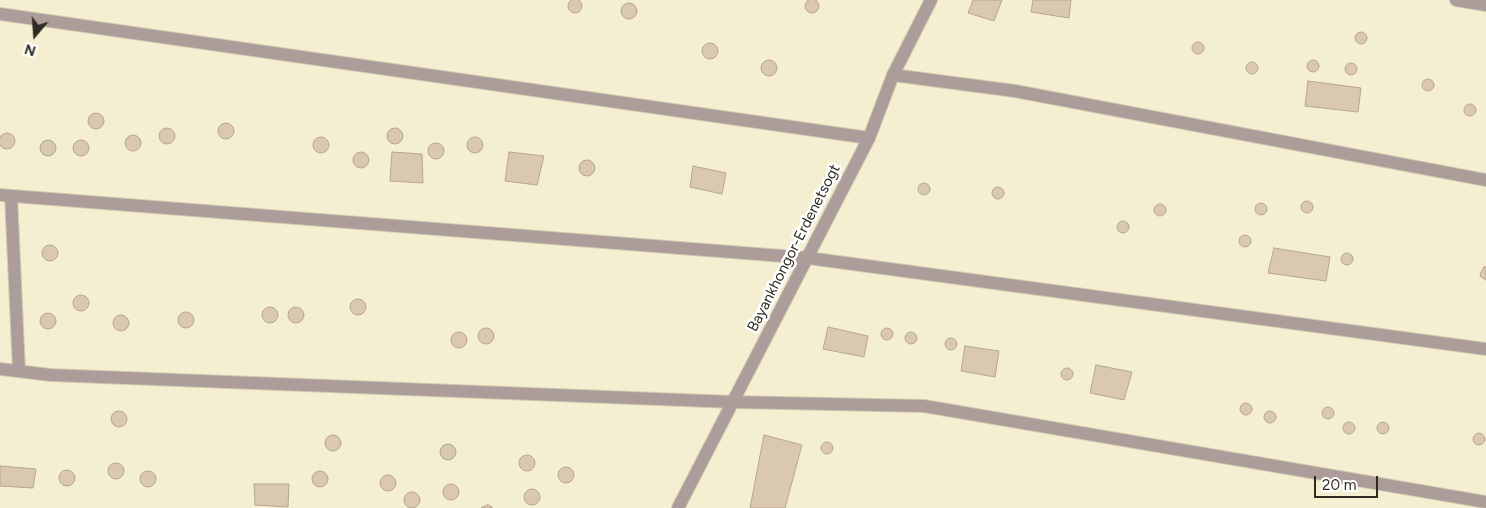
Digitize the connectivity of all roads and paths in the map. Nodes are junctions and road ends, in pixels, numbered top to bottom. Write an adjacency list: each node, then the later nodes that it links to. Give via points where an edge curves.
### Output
1 (931, 0): 5 (street, Bayankhongor-Erdenetsogt)
2 (1456, 0): 3 (street)
3 (1486, 5)
4 (0, 14): 6 (street)
5 (893, 75): 6 (street, Bayankhongor-Erdenetsogt); 7 (street, via 1015,91)
6 (869, 138): 9 (street, Bayankhongor-Erdenetsogt)
7 (1486, 180)
8 (5, 196): 9 (street); 12 (street)
9 (808, 258): 10 (street); 13 (street, Bayankhongor-Erdenetsogt)
10 (1486, 349)
11 (0, 369): 12 (street)
12 (19, 371): 13 (street, via 71,376)
13 (733, 402): 14 (street, via 924,406); 15 (street, Bayankhongor-Erdenetsogt)
14 (1486, 502)
15 (678, 508)

